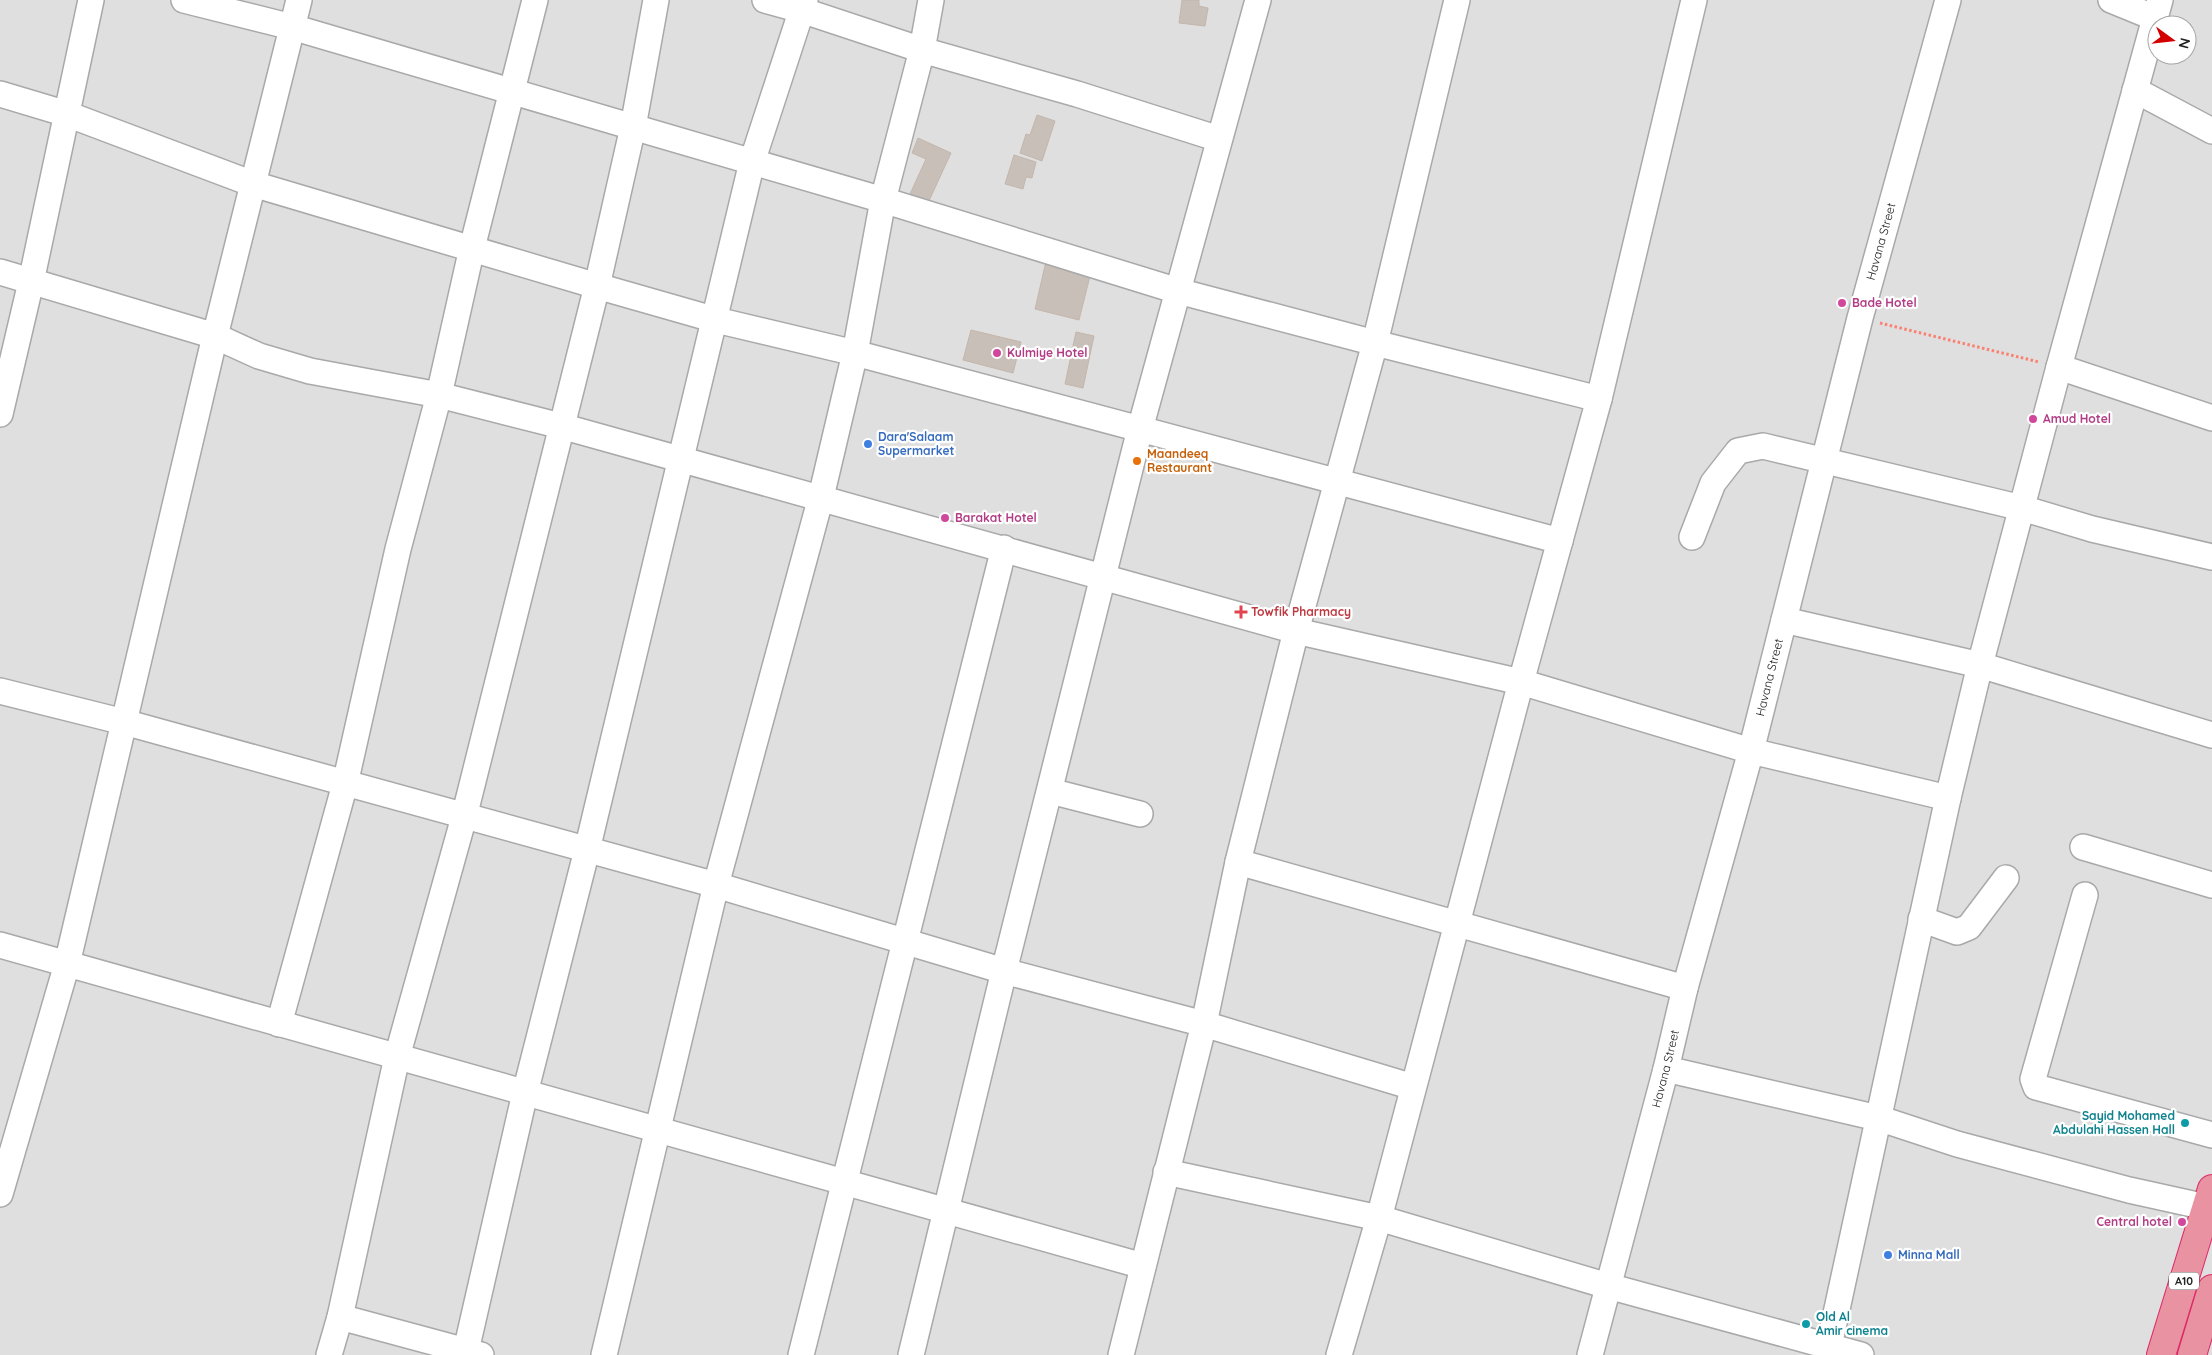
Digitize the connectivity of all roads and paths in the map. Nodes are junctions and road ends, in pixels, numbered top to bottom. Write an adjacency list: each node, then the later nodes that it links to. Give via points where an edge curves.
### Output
1 (91, 0): 20 (street)
2 (184, 0): 15 (street)
3 (299, 0): 15 (street)
4 (535, 0): 18 (street)
5 (656, 0): 21 (street)
6 (765, 0): 13 (street)
7 (931, 0): 16 (street)
8 (1258, 0): 23 (street)
9 (1457, 0): 35 (street)
10 (1694, 0): 39 (street)
11 (1948, 0): 32 (street, Havana Street)
12 (2111, 0): 14 (street)
13 (803, 5): 16 (street); 24 (street)
14 (2158, 9): 17 (street)
15 (292, 27): 18 (street); 25 (street)
16 (922, 50): 23 (street); 26 (street)
17 (2135, 90): 22 (street); 37 (street)
18 (510, 91): 21 (street); 27 (street)
19 (0, 94): 20 (street)
20 (67, 114): 25 (street); 29 (street)
21 (633, 127): 24 (street); 30 (street)
22 (2212, 131)
23 (1219, 139): 31 (street)
24 (752, 162): 26 (street); 33 (street)
25 (253, 184): 27 (street); 34 (street)
26 (883, 200): 31 (street); 36 (street)
27 (472, 248): 30 (street); 38 (street)
28 (0, 272): 29 (street)
29 (31, 282): 34 (street); 40 (street)
30 (597, 286): 33 (street); 42 (street)
31 (1178, 291): 35 (street); 43 (street)
32 (1860, 318): 37 (path); 45 (street, Havana Street)
33 (716, 320): 36 (street); 44 (street)
34 (215, 336): 38 (street, via 259,356 310,371); 59 (street)
35 (1375, 343): 39 (street); 46 (street)
36 (856, 353): 43 (street); 47 (street)
37 (2059, 367): 41 (street); 48 (street)
38 (439, 395): 42 (street); 62 (street, via 398,550)
39 (1599, 399): 50 (street)
40 (0, 414)
41 (2212, 418)
42 (560, 426): 44 (street); 66 (street)
43 (1140, 429): 46 (street); 53 (street)
44 (681, 458): 47 (street); 68 (street)
45 (1825, 462): 48 (street); 49 (street, via 1763,446 1738,451 1713,482); 54 (street, Havana Street)
46 (1337, 480): 50 (street); 55 (street)
47 (821, 497): 51 (street); 71 (street)
48 (2022, 508): 52 (street, via 2092,529); 56 (street)
49 (1692, 537)
50 (1560, 541): 57 (street)
51 (1004, 548): 53 (street); 76 (street)
52 (2212, 557)
53 (1104, 578): 55 (street); 63 (street)
54 (1784, 620): 56 (street); 61 (street, Havana Street)
55 (1296, 631): 57 (street); 69 (street)
56 (1980, 665): 60 (street); 64 (street)
57 (1521, 682): 61 (street); 75 (street)
58 (0, 691): 59 (street)
59 (124, 722): 62 (street); 78 (street)
60 (2212, 735)
61 (1751, 751): 64 (street); 80 (street, Havana Street)
62 (345, 784): 66 (street); 81 (street)
63 (1050, 791): 65 (street); 79 (street)
64 (1948, 798): 74 (street)
65 (1140, 814)
66 (464, 817): 68 (street); 83 (street)
67 (2083, 847): 72 (street)
68 (587, 850): 71 (street); 86 (street)
69 (1238, 862): 75 (street); 82 (street)
70 (2006, 878): 74 (street, via 1969,927 1957,932)
71 (716, 885): 76 (street); 88 (street)
72 (2212, 885)
73 (2085, 895): 89 (street, via 2033,1079 2036,1088)
74 (1921, 919): 87 (street)
75 (1456, 925): 80 (street); 85 (street)
76 (905, 942): 79 (street); 91 (street)
77 (0, 945): 78 (street)
78 (68, 964): 81 (street); 92 (street)
79 (1004, 971): 82 (street); 94 (street)
80 (1685, 988): 84 (street, Havana Street)
81 (279, 1024): 83 (street)
82 (1204, 1024): 85 (street); 90 (street)
83 (397, 1057): 86 (street); 99 (street)
84 (1666, 1070): 87 (street); 97 (street, Havana Street)
85 (1413, 1087): 95 (street)
86 (525, 1093): 88 (street); 101 (street)
87 (1878, 1118): 93 (street, via 1985,1152 2130,1190); 100 (street)
88 (658, 1131): 91 (street); 103 (street)
89 (2212, 1135)
90 (1166, 1172): 95 (street); 96 (street)
91 (844, 1184): 94 (street); 104 (street)
92 (0, 1194)
93 (2209, 1198): 110 (highway, A10)
94 (947, 1212): 96 (street); 105 (street)
95 (1379, 1218): 97 (street); 107 (street)
96 (1143, 1266): 106 (street)
97 (1608, 1286): 100 (street); 108 (street, Havana Street)
98 (2212, 1289): 111 (highway, A10)
99 (340, 1317): 101 (street); 102 (street)
100 (1828, 1350): 109 (street)
101 (471, 1354)
102 (329, 1355)
103 (604, 1355)
104 (801, 1355)
105 (911, 1355)
106 (1121, 1355)
107 (1339, 1355)
108 (1590, 1355)
109 (1862, 1355)
110 (2161, 1355)
111 (2192, 1355)

